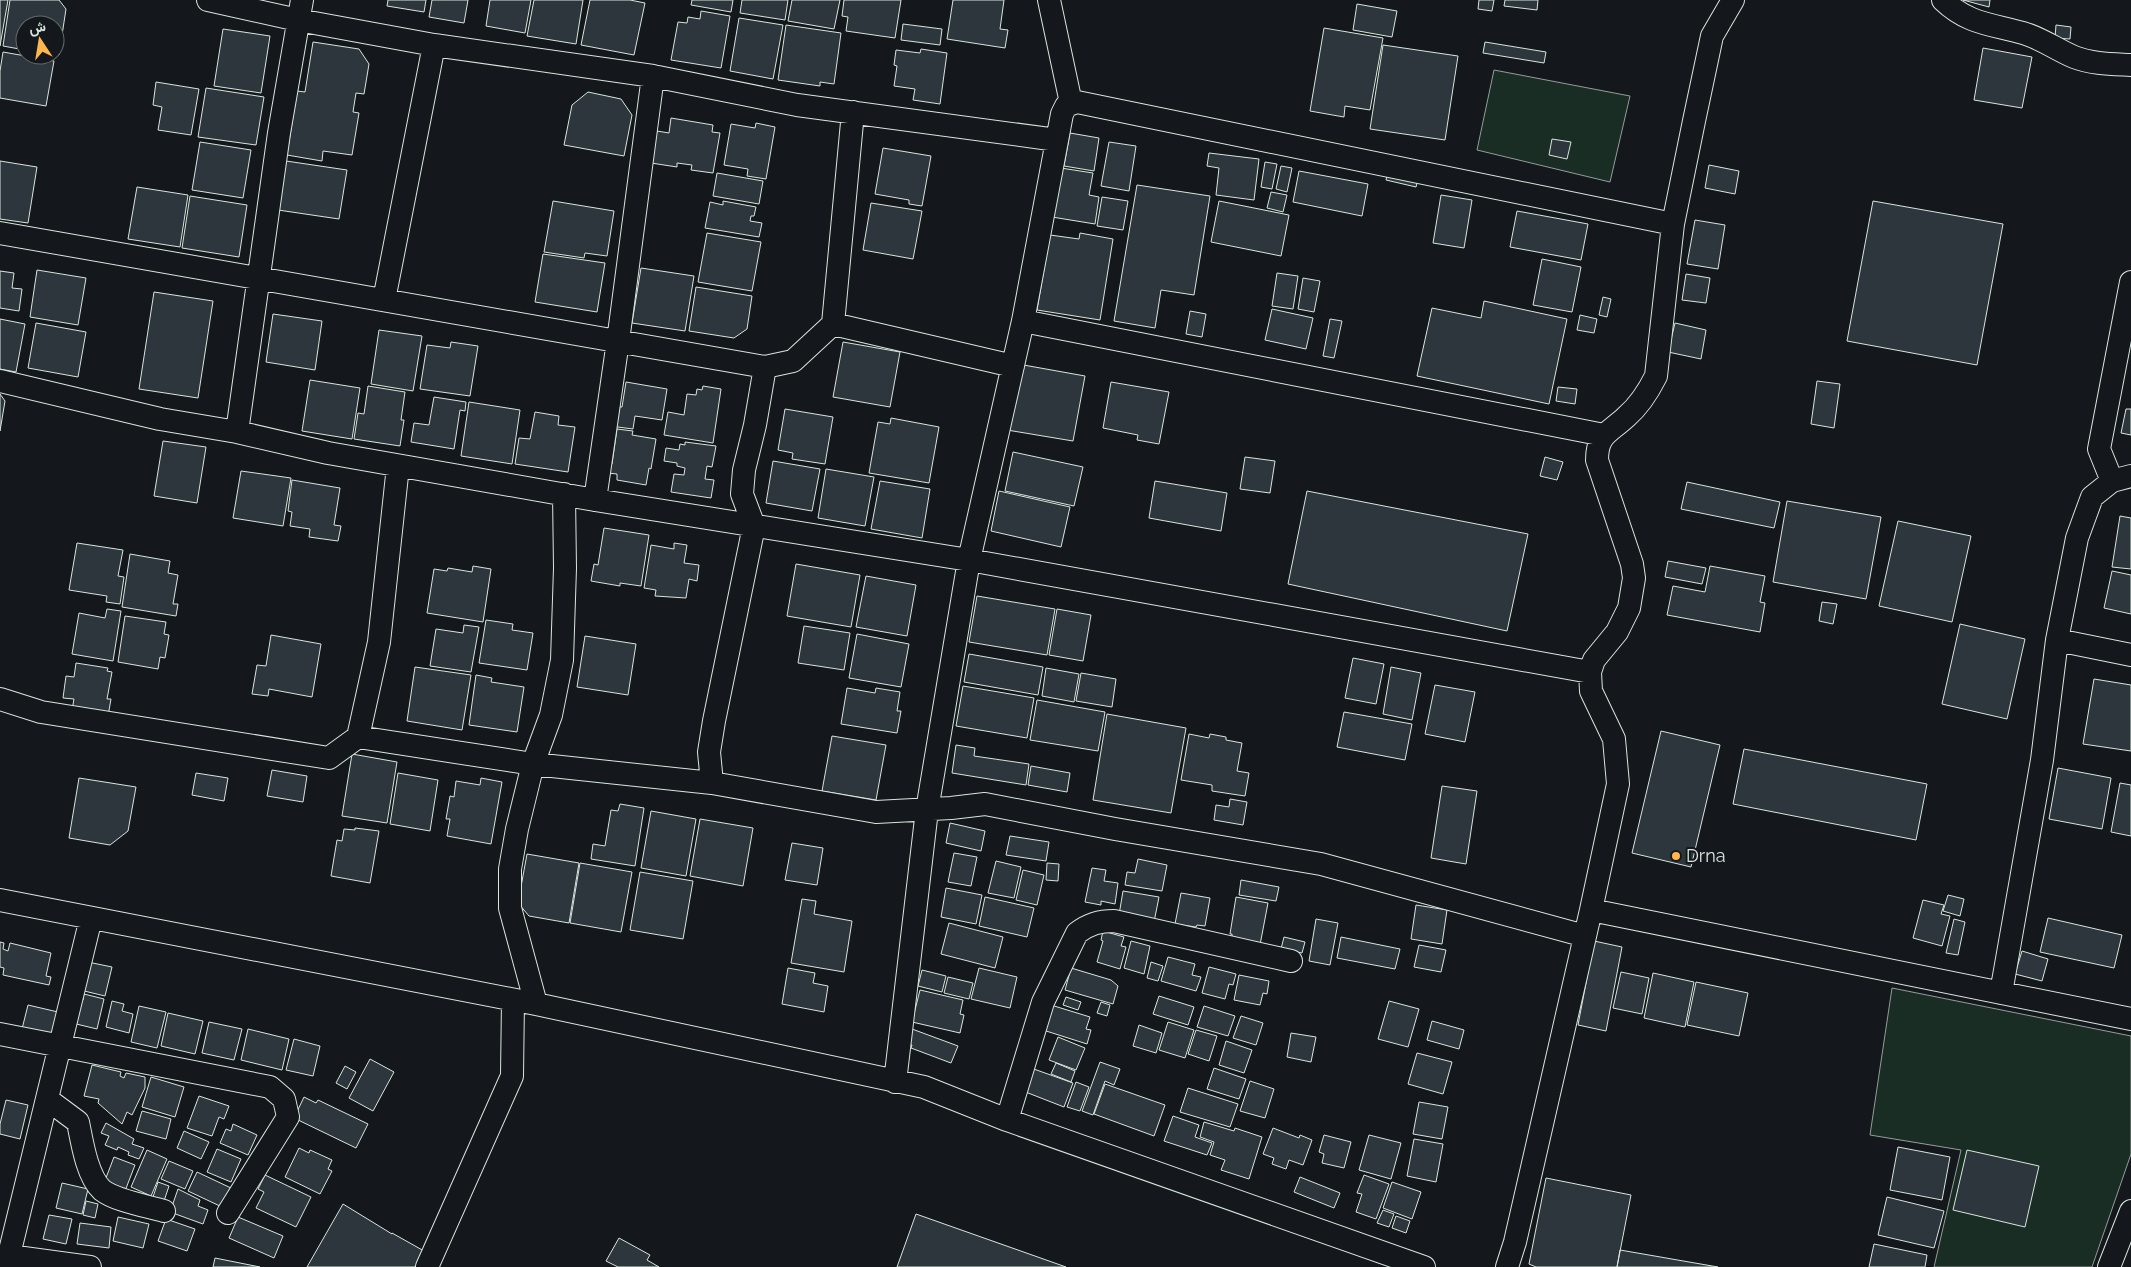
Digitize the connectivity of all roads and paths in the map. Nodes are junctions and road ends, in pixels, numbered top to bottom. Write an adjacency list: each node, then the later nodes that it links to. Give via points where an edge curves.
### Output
1 (208, 0): 5 (street)
2 (1049, 0): 9 (street)
3 (1733, 0): 12 (street, via 1712,36)
4 (1943, 0): 7 (street, via 1974,21 2023,33 2076,58)
5 (300, 10): 6 (street); 14 (street)
6 (434, 45): 8 (street); 16 (street)
7 (2131, 65)
8 (653, 76): 10 (street, via 797,105); 19 (street)
9 (1071, 103): 11 (street, via 1062,114); 12 (street)
10 (854, 112): 11 (street); 18 (street)
11 (1058, 140): 17 (street)
12 (1672, 224): 24 (street, via 1656,376 1637,406)
13 (0, 233): 14 (street)
14 (259, 278): 16 (street); 23 (street)
15 (2131, 282): 26 (street, via 2100,449)
16 (384, 300): 19 (street)
17 (1023, 321): 20 (street); 24 (street)
18 (833, 324): 20 (street); 21 (street, via 793,361)
19 (618, 341): 21 (street); 28 (street)
20 (1013, 366): 30 (street)
21 (765, 367): 29 (street, via 742,494)
22 (0, 381): 23 (street, via 160,419)
23 (237, 432): 25 (street)
24 (1604, 435): 33 (street, via 1597,448 1597,460 1634,578 1629,608 1617,632 1594,660)
25 (398, 466): 27 (street); 35 (street, via 379,642)
26 (2121, 479): 31 (street, via 2092,497 2077,538)
27 (564, 494): 28 (street); 36 (street, via 562,660 551,715)
28 (595, 500): 29 (street)
29 (754, 526): 30 (street); 37 (street, via 714,721 709,752)
30 (969, 560): 33 (street); 38 (street)
31 (2057, 640): 32 (street); 44 (street, via 2042,760)
32 (2131, 655)
33 (1590, 672): 40 (street, via 1591,691 1614,739 1618,784)
34 (0, 699): 35 (street, via 41,712 329,758)
35 (358, 737): 36 (street)
36 (533, 764): 37 (street); 46 (street, via 517,829 509,891 510,908)
37 (712, 783): 38 (street, via 876,812)
38 (927, 810): 42 (street, via 984,804 1321,864); 50 (street)
39 (0, 900): 41 (street)
40 (1591, 910): 42 (street); 44 (street)
41 (91, 918): 45 (street); 49 (street)
42 (1585, 936): 60 (street)
43 (1291, 961): 52 (street, via 1114,921 1099,921 1086,926 1077,933 1043,1002)
44 (2001, 993): 47 (street)
45 (513, 1000): 46 (street); 57 (street, via 512,1076)
46 (536, 1004): 50 (street)
47 (2131, 1019)
48 (0, 1034): 49 (street)
49 (61, 1046): 51 (street); 55 (street, via 270,1087 284,1098 288,1118)
50 (895, 1082): 52 (street, via 924,1088)
51 (47, 1099): 53 (street, via 78,1122 87,1164 101,1189 113,1196); 56 (street)
52 (1007, 1120): 59 (street)
53 (164, 1211)
54 (2131, 1212): 61 (street)
55 (228, 1213)
56 (6, 1261): 58 (street)
57 (433, 1265)
58 (90, 1267)
59 (1424, 1267)
60 (1507, 1267)
61 (2109, 1267)

